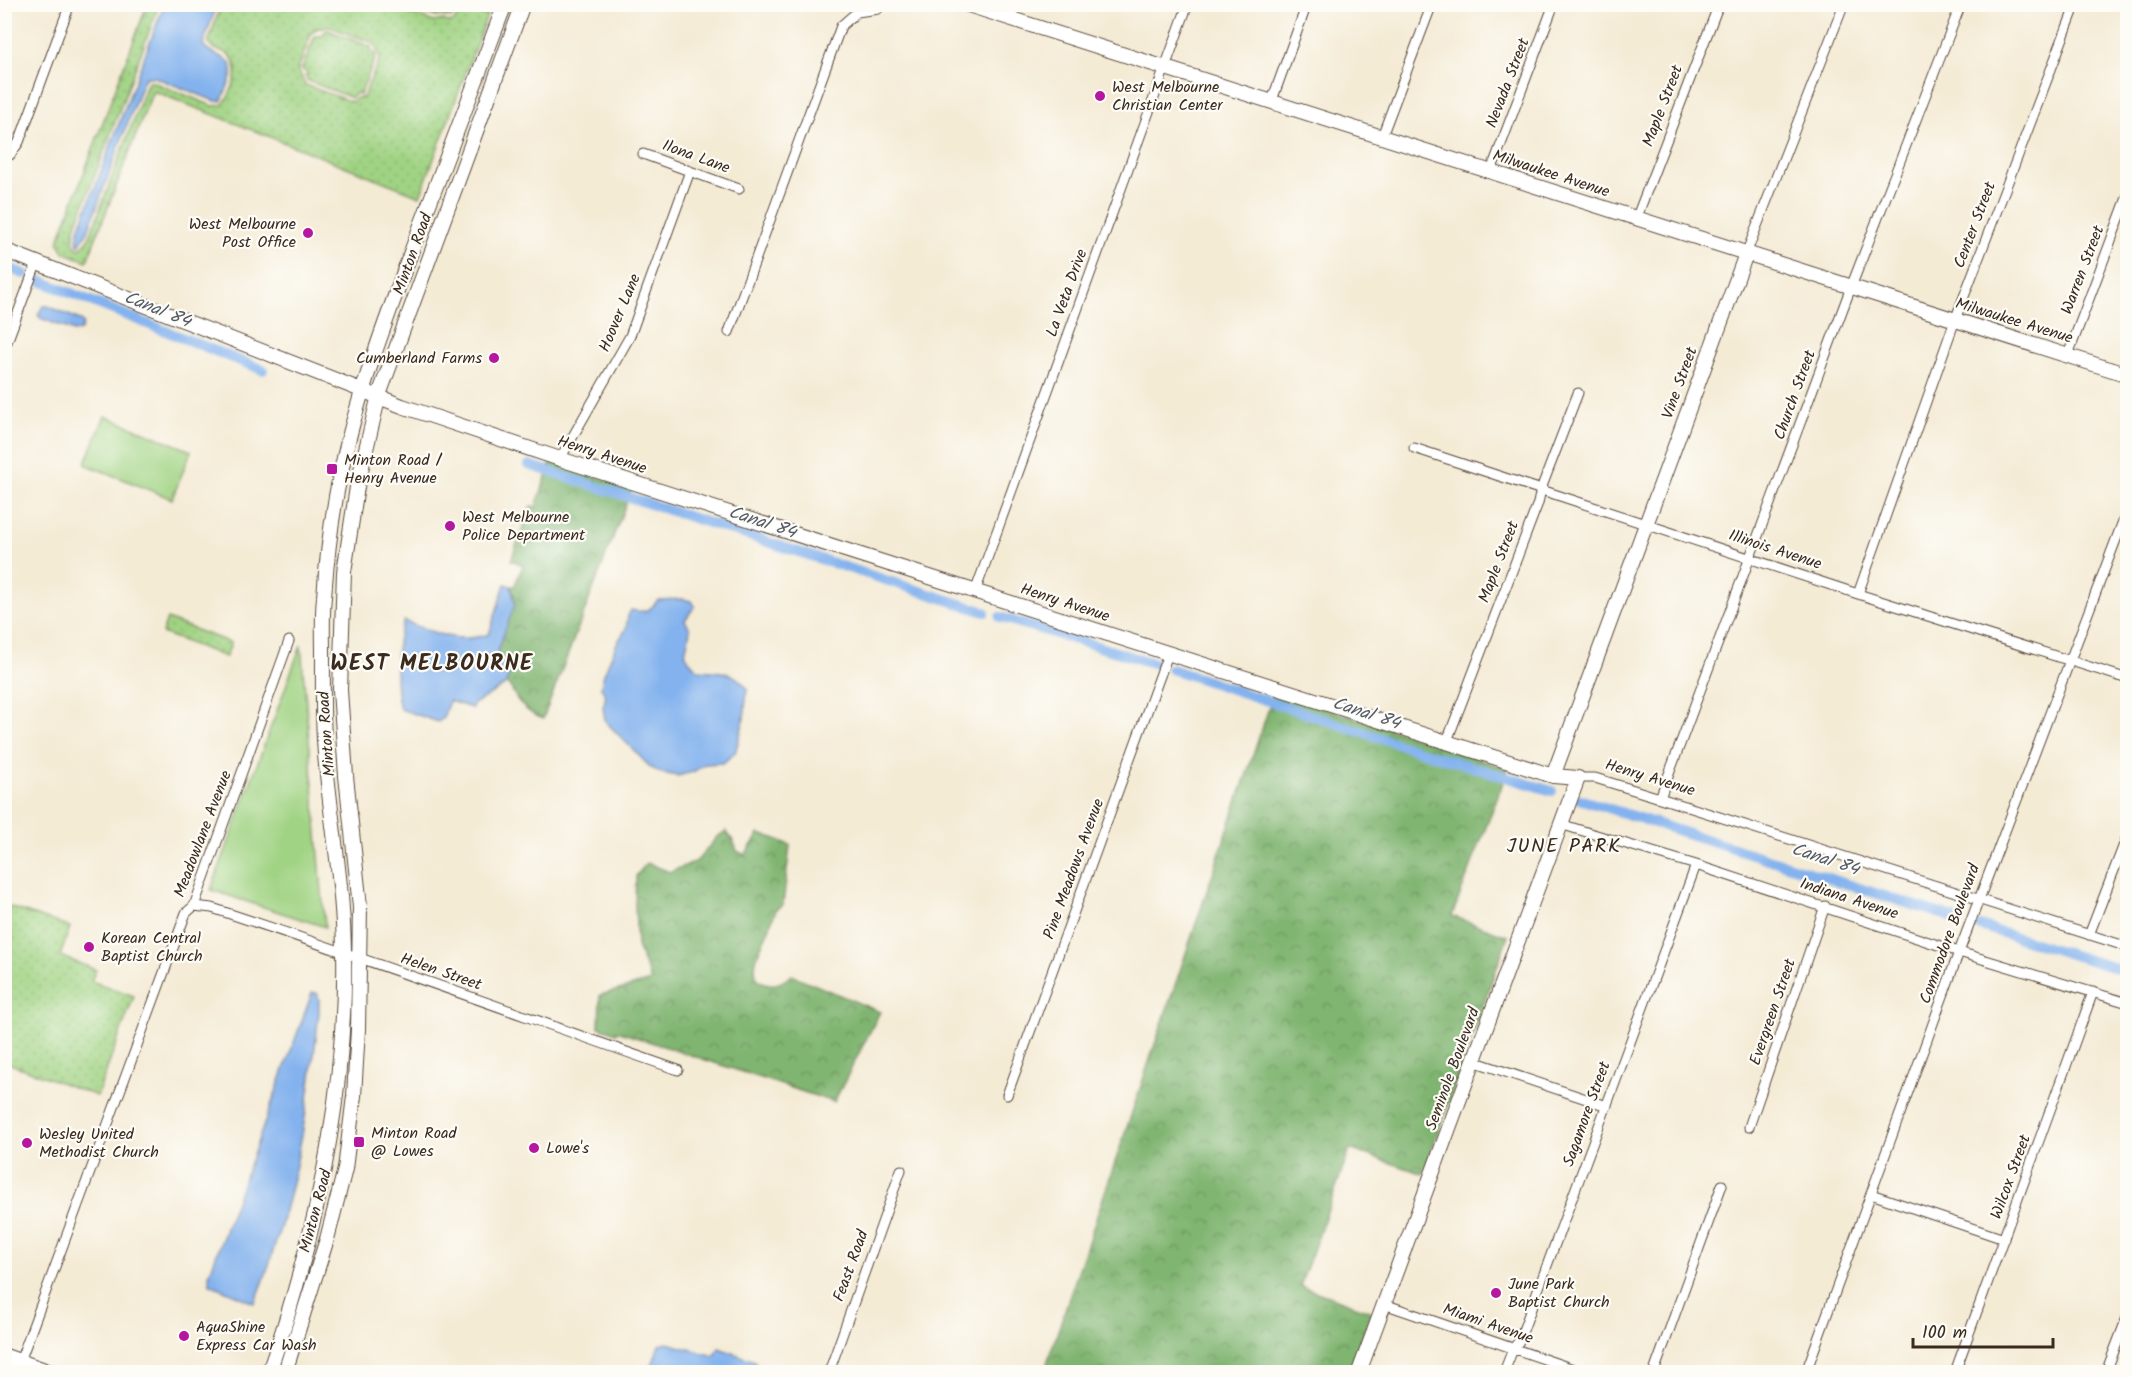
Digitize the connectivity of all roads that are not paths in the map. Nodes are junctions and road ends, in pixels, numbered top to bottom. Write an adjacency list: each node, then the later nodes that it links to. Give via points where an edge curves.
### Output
1 (70, 4): 18 (street, via 19,142)
2 (505, 4): 33 (street, Minton Road)
3 (524, 4): 35 (street, Minton Road)
4 (880, 4): 29 (street, via 878,9 857,12 841,26)
5 (965, 4): 14 (street, Milwaukee Avenue)
6 (1188, 4): 14 (street, La Veta Drive)
7 (1307, 4): 15 (street)
8 (1432, 4): 16 (street)
9 (1554, 4): 20 (street, Nevada Street)
10 (1719, 4): 23 (street, Maple Street)
11 (1844, 4): 25 (street, Vine Street)
12 (1961, 4): 27 (street, Church Street)
13 (2076, 4): 28 (street, Center Street)
14 (1164, 68): 15 (street, Milwaukee Avenue); 42 (street, La Veta Drive)
15 (1271, 103): 16 (street, Milwaukee Avenue)
16 (1382, 136): 20 (street, Milwaukee Avenue)
17 (643, 154): 19 (street, Ilona Lane)
18 (4, 157)
19 (690, 171): 21 (street, Ilona Lane); 37 (street, Hoover Lane, via 630,336)
20 (1491, 171): 23 (street, Milwaukee Avenue)
21 (739, 189)
22 (2127, 195): 31 (street, Warren Street)
23 (1636, 219): 25 (street, Milwaukee Avenue)
24 (4, 249): 26 (street, Henry Avenue)
25 (1746, 254): 27 (street, Milwaukee Avenue); 40 (street, Vine Street)
26 (37, 262): 30 (street); 33 (street, Henry Avenue)
27 (1851, 287): 28 (street, Milwaukee Avenue); 41 (street, Church Street)
28 (1955, 320): 31 (street, Milwaukee Avenue); 43 (street, Center Street)
29 (729, 332)
30 (4, 350)
31 (2067, 355): 32 (street, Milwaukee Avenue)
32 (2127, 375)
33 (363, 389): 35 (street, Henry Avenue); 49 (street, Minton Road, via 333,516 323,601)
34 (1578, 393): 38 (street, Maple Street)
35 (379, 395): 37 (street, Henry Avenue); 48 (street, Minton Road, via 357,487 344,572)
36 (1414, 448): 38 (street, Illinois Avenue)
37 (560, 459): 42 (street, Henry Avenue)
38 (1541, 489): 40 (street, Illinois Avenue); 50 (street, Maple Street)
39 (2127, 508): 46 (street, Commodore Boulevard)
40 (1645, 524): 41 (street, Illinois Avenue); 51 (street, Vine Street)
41 (1750, 558): 43 (street, Illinois Avenue); 53 (street, Church Street)
42 (975, 592): 45 (street, Henry Avenue)
43 (1858, 594): 46 (street, Illinois Avenue)
44 (289, 641): 58 (street, Meadowlane Avenue)
45 (1168, 654): 50 (street, Henry Avenue); 69 (street, Pine Meadows Avenue)
46 (2071, 660): 47 (street, Illinois Avenue); 57 (street, Commodore Boulevard)
47 (2127, 679)
48 (340, 697): 49 (street); 64 (street, Minton Road, via 360,907)
49 (323, 705): 62 (street, Minton Road)
50 (1447, 741): 51 (street, Henry Avenue)
51 (1553, 776): 52 (street, Henry Avenue)
52 (1578, 778): 53 (street, Henry Avenue, via 1595,778); 54 (street, Seminole Boulevard)
53 (1660, 798): 57 (street, Henry Avenue)
54 (1560, 824): 56 (street, Indiana Avenue); 67 (street, Seminole Boulevard)
55 (2127, 834): 60 (street)
56 (1696, 865): 59 (street, Indiana Avenue); 70 (street, Sagamore Street)
57 (1978, 900): 60 (street, Henry Avenue); 63 (street, Commodore Boulevard)
58 (194, 906): 62 (street, Helen Street, via 212,908); 80 (street, Meadowlane Avenue, via 186,913)
59 (1825, 906): 63 (street, Indiana Avenue); 71 (street, Evergreen Street)
60 (2089, 935): 61 (street, Henry Avenue)
61 (2127, 947)
62 (344, 952): 64 (street, Helen Street); 82 (street, Minton Road, via 341,1037 328,1147 294,1298)
63 (1959, 952): 65 (street, Indiana Avenue); 74 (street, Commodore Boulevard)
64 (359, 959): 68 (street, Helen Street); 83 (street, Minton Road, via 354,1096 345,1169)
65 (2093, 992): 66 (street, Indiana Avenue); 75 (street, Wilcox Street)
66 (2127, 1003)
67 (1473, 1061): 70 (street); 76 (street, Seminole Boulevard)
68 (678, 1070)
69 (1007, 1095)
70 (1607, 1106): 78 (street, Sagamore Street)
71 (1749, 1127)
72 (901, 1170): 84 (street, Feast Road)
73 (1722, 1185): 88 (street)
74 (1871, 1194): 75 (street); 89 (street, Commodore Boulevard)
75 (2004, 1239): 90 (street, Wilcox Street)
76 (1384, 1304): 78 (street, Miami Avenue); 85 (street, Seminole Boulevard)
77 (2127, 1315): 91 (street)
78 (1513, 1349): 86 (street, Sagamore Street); 87 (street, Miami Avenue)
79 (4, 1356): 80 (main road)
80 (18, 1367): 81 (main road)
81 (50, 1372)
82 (268, 1372)
83 (285, 1372)
84 (829, 1372)
85 (1359, 1372)
86 (1504, 1372)
87 (1582, 1372)
88 (1654, 1372)
89 (1806, 1372)
90 (1956, 1372)
91 (2106, 1372)

